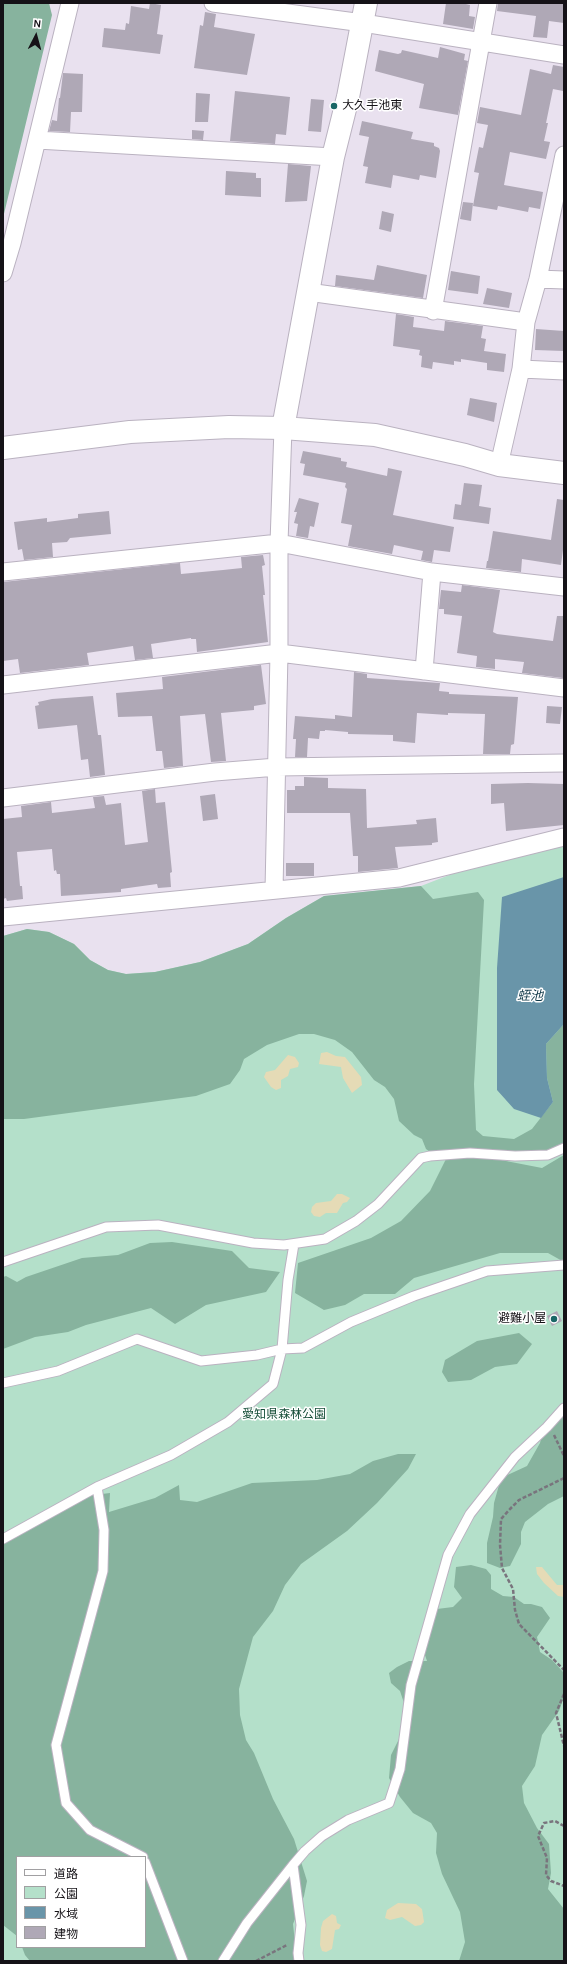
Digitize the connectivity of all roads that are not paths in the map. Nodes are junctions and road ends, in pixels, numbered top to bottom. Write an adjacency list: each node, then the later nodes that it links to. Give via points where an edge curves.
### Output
1 (70, 3): 8 (street)
2 (213, 3): 4 (street)
3 (488, 3): 6 (street)
4 (252, 6): 5 (street)
5 (364, 13): 6 (street); 9 (street)
6 (482, 42): 7 (street); 15 (street)
7 (564, 55)
8 (37, 140): 9 (street); 11 (street)
9 (333, 157): 14 (street)
10 (564, 161): 12 (street)
11 (3, 274)
12 (538, 279): 13 (street); 16 (street)
13 (564, 280)
14 (308, 292): 15 (street); 19 (street)
15 (433, 311): 16 (street)
16 (526, 322): 17 (street)
17 (521, 369): 18 (street); 21 (street)
18 (564, 371)
19 (283, 428): 20 (street, via 230,427 130,432); 21 (street, via 375,435); 23 (street)
20 (3, 448)
21 (499, 465): 22 (street)
22 (564, 473)
23 (279, 543): 24 (street); 25 (street); 27 (street)
24 (3, 572)
25 (432, 572): 26 (street); 28 (street)
26 (564, 587)
27 (279, 653): 28 (street); 29 (street); 32 (street)
28 (424, 671): 30 (street)
29 (3, 685)
30 (564, 688)
31 (564, 763): 32 (street)
32 (277, 767): 33 (street, via 215,772); 35 (street)
33 (3, 798)
34 (564, 837): 35 (street, via 399,878)
35 (274, 890): 36 (street)
36 (3, 917)
37 (564, 1148): 38 (lane, via 548,1155 470,1153 421,1158 378,1204 356,1220 325,1239)
38 (294, 1244): 39 (lane, via 253,1243 158,1225 106,1227); 41 (lane)
39 (3, 1262)
40 (564, 1264): 41 (lane, via 487,1271 414,1296 351,1322 303,1348)
41 (282, 1349): 42 (lane, via 257,1355 201,1360 137,1339 58,1371); 44 (lane, via 273,1384 228,1422 171,1454)
42 (3, 1383)
43 (564, 1408): 48 (lane, via 515,1457 475,1508 448,1555 411,1685 400,1769 389,1803 348,1820 322,1836)
44 (97, 1487): 45 (lane); 46 (lane, via 104,1530 103,1571 56,1745 66,1803 90,1830)
45 (3, 1539)
46 (141, 1856)
47 (146, 1865): 49 (lane)
48 (294, 1865): 50 (lane, via 247,1923); 51 (lane, via 301,1925 298,1953)
49 (183, 1961)
50 (224, 1961)
51 (300, 1961)

